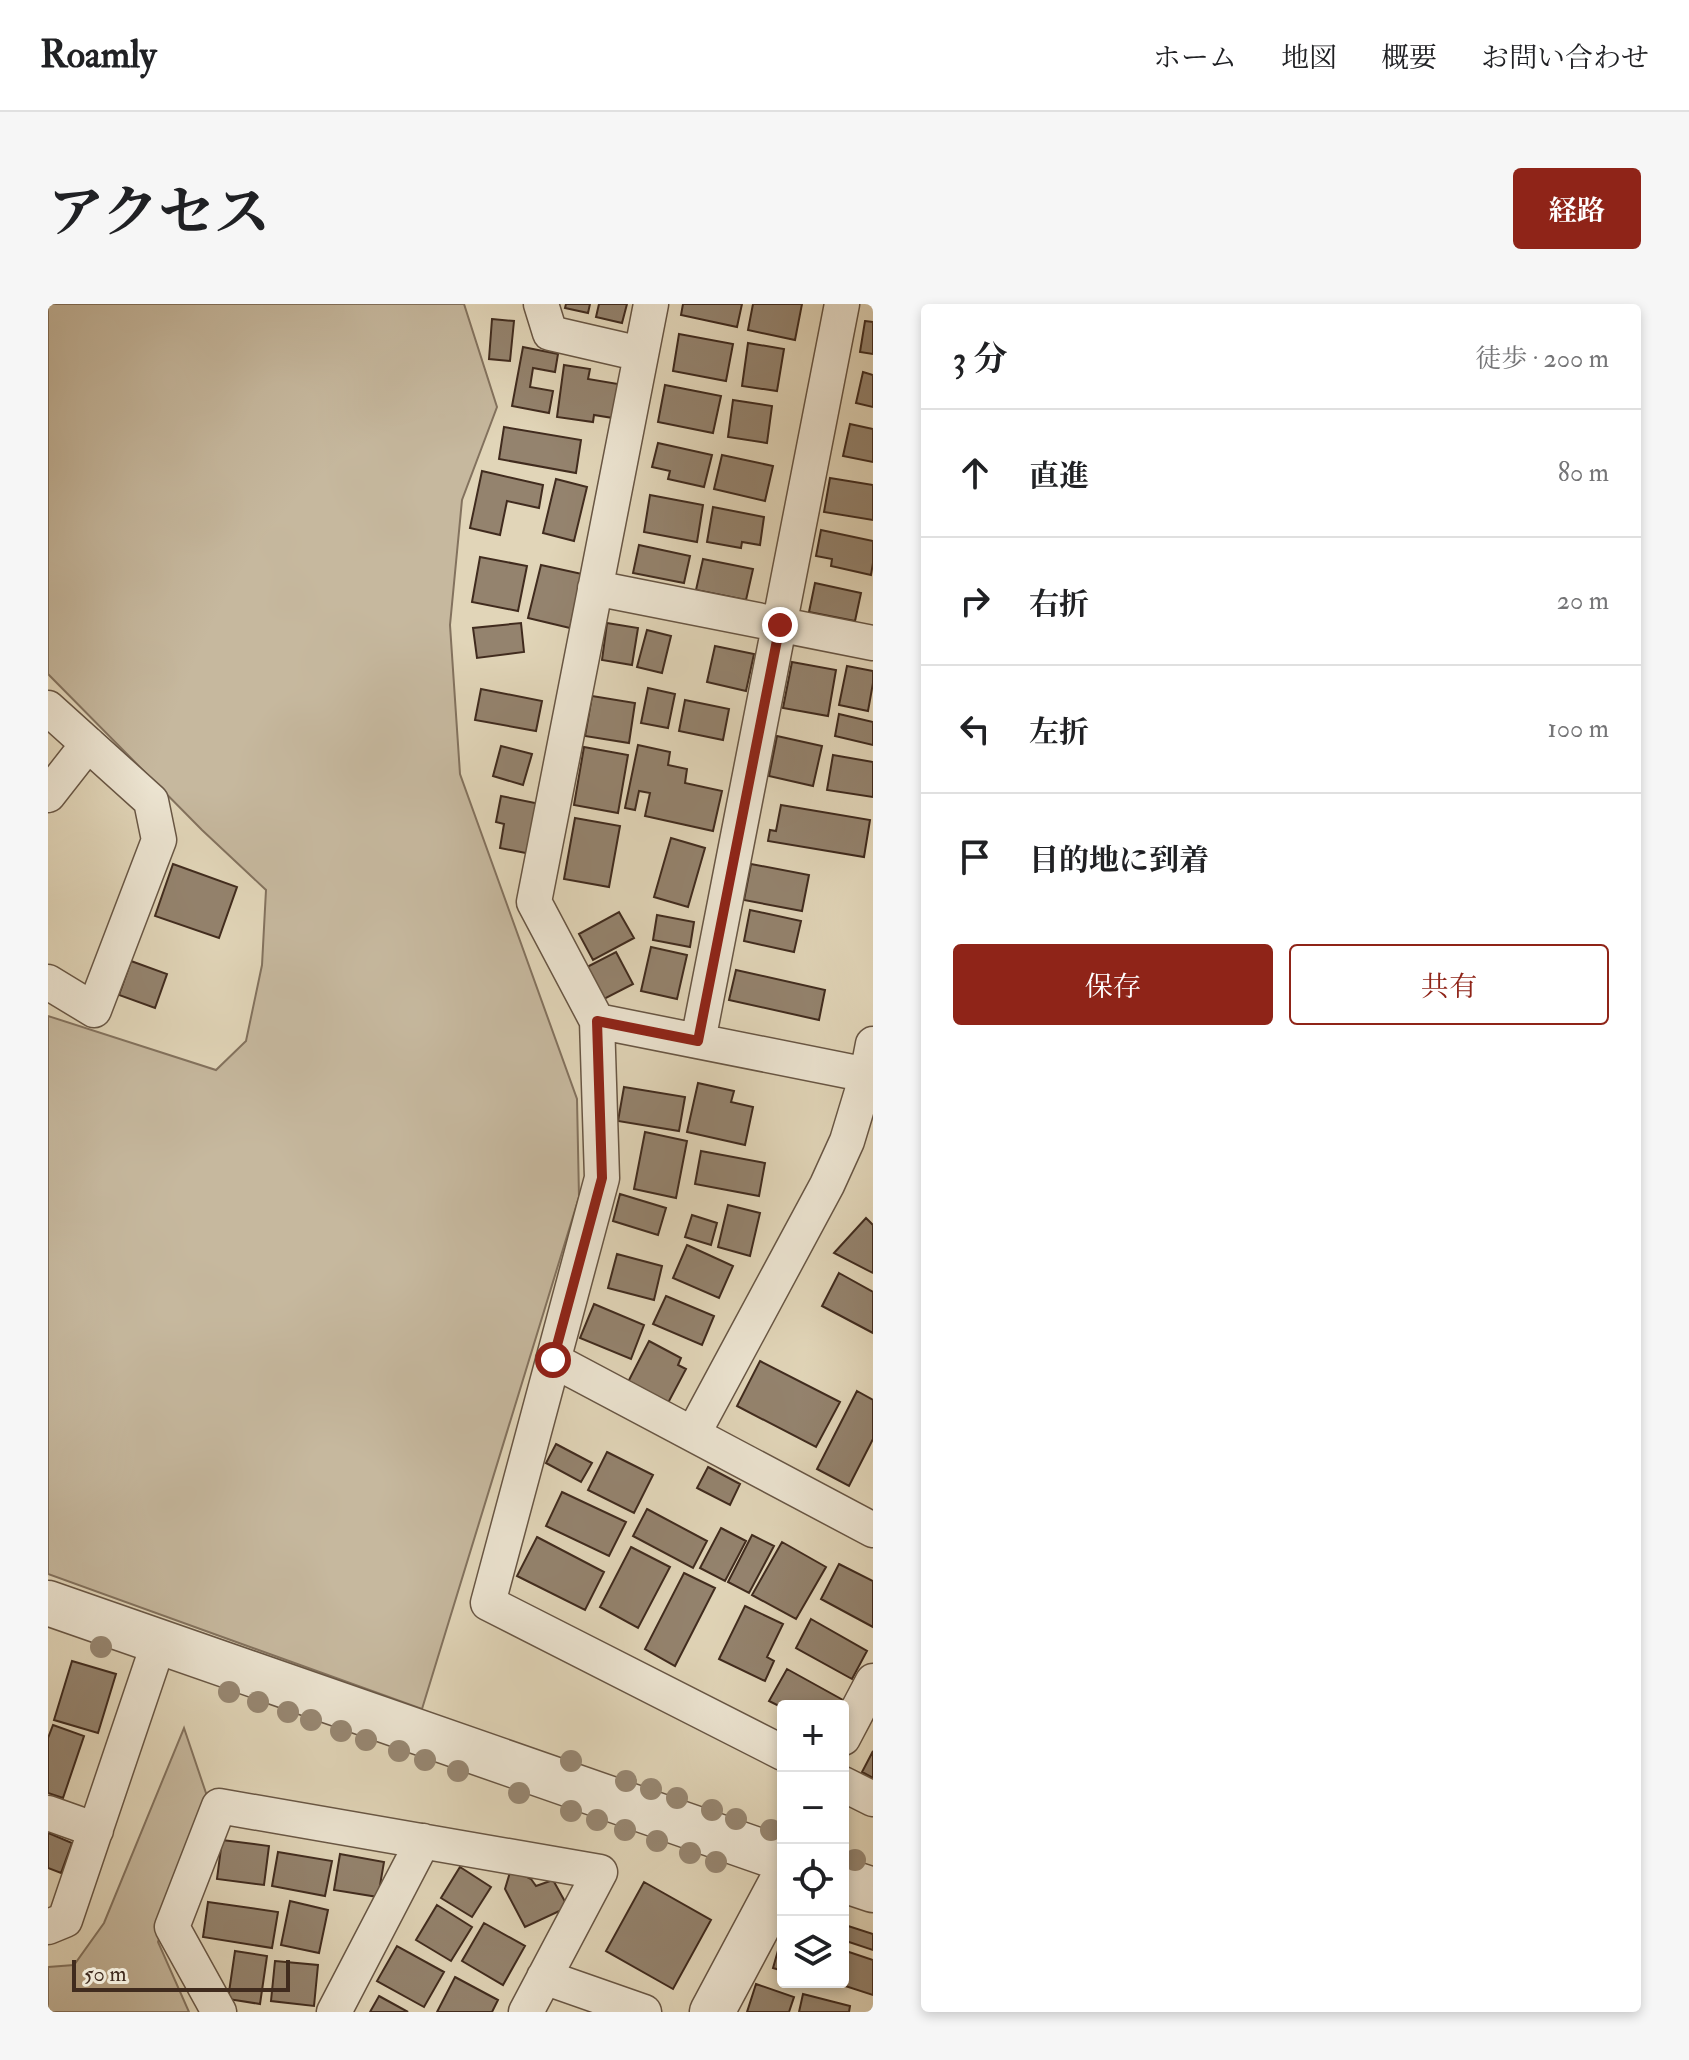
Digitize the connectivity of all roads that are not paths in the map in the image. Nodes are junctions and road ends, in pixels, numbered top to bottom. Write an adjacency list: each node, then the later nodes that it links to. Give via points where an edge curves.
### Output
1 (541, 304): 4 (street, via 550,333)
2 (651, 304): 4 (street)
3 (842, 304): 6 (street)
4 (641, 354): 5 (street)
5 (595, 588): 6 (street); 12 (street, via 534,902)
6 (780, 625): 7 (street); 13 (street)
7 (873, 643)
8 (48, 708): 9 (street)
9 (88, 744): 10 (street); 11 (street, via 151,801 159,840 94,1010)
10 (48, 795)
11 (48, 982)
12 (597, 1021): 13 (street); 15 (street, via 602,1178)
13 (698, 1041): 14 (street)
14 (871, 1065): 16 (street, via 827,1185)
15 (553, 1360): 16 (street); 22 (street, via 488,1603)
16 (693, 1434): 17 (street)
17 (873, 1530)
18 (48, 1603): 19 (street)
19 (159, 1642): 26 (street); 28 (street)
20 (873, 1681): 21 (street)
21 (849, 1727)
22 (777, 1750)
23 (849, 1787): 24 (street)
24 (873, 1799)
25 (48, 1813): 26 (street)
26 (96, 1830): 32 (street, via 65,1920)
27 (423, 1841): 33 (street, via 600,1872); 34 (street, via 219,1806 172,1927); 35 (street)
28 (777, 1857)
29 (849, 1882): 31 (street)
30 (777, 1890): 38 (street)
31 (873, 1890)
32 (48, 1927)
33 (544, 1977): 36 (street); 37 (street)
34 (219, 2012)
35 (334, 2012)
36 (526, 2012)
37 (644, 2012)
38 (712, 2012)

